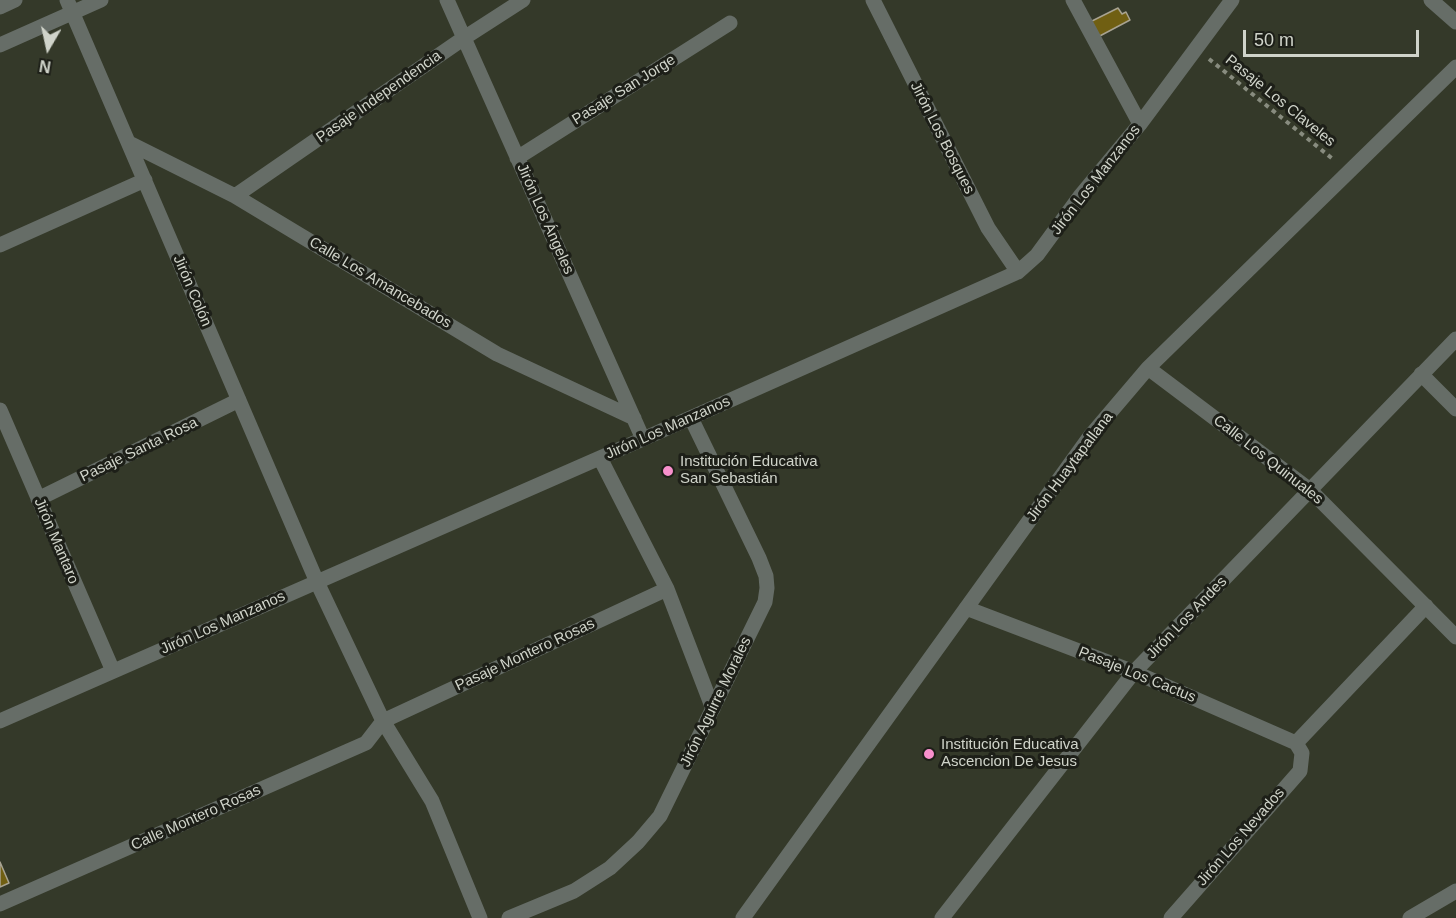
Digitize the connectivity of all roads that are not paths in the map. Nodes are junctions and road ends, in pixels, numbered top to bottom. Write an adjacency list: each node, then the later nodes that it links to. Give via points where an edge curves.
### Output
1 (15, 0): 10 (street)
2 (101, 0): 9 (street)
3 (447, 0): 13 (street, Jirón Los Ángeles)
4 (523, 0): 13 (street, Pasaje Independencia)
5 (873, 0): 22 (street, Jirón Los Bosques, via 988,228)
6 (1073, 0): 16 (street)
7 (1232, 0): 16 (street, Jirón Los Manzanos)
8 (1431, 0): 11 (street)
9 (70, 6): 14 (street); 17 (street, Jirón Colón)
10 (0, 7)
11 (1456, 22)
12 (730, 23): 18 (street, Pasaje San Jorge)
13 (464, 38): 18 (street, Jirón Los Ángeles); 20 (street, Pasaje Independencia)
14 (0, 45)
15 (1456, 67): 24 (street, Jirón Huaytapallana)
16 (1140, 124): 22 (street, Jirón Los Manzanos, via 1037,255)
17 (129, 142): 19 (street, Jirón Colón); 20 (street, Calle Los Amancebados)
18 (517, 158): 29 (street, Jirón Los Ángeles)
19 (145, 180): 21 (street); 26 (street, Jirón Colón)
20 (235, 196): 29 (street, Calle Los Amancebados, via 497,354)
21 (0, 245)
22 (1018, 272): 30 (street, Jirón Los Manzanos)
23 (1456, 339): 25 (street, Jirón Los Andes)
24 (1148, 368): 34 (street, Calle Los Quinuales); 39 (street, Jirón Huaytapallana, via 1091,435)
25 (1421, 374): 27 (street); 34 (street, Jirón Los Andes)
26 (239, 400): 35 (street, Pasaje Santa Rosa); 36 (street, Jirón Colón)
27 (1456, 409)
28 (0, 410): 31 (street, Jirón Mantaro)
29 (634, 418): 32 (street, Jirón Los Ángeles)
30 (691, 418): 32 (street, Jirón Los Manzanos); 43 (street, Jirón Aguirre Morales, via 759,558 767,588 765,602)
31 (4, 430): 35 (street, Jirón Mantaro)
32 (644, 439): 33 (street, Jirón Los Manzanos)
33 (600, 458): 36 (street, Jirón Los Manzanos); 37 (street)
34 (1310, 490): 38 (street, Calle Los Quinuales); 42 (street, Jirón Los Andes)
35 (38, 499): 41 (street, Jirón Mantaro)
36 (317, 582): 41 (street, Jirón Los Manzanos); 45 (street, Jirón Colón)
37 (667, 589): 43 (street); 45 (street, Pasaje Montero Rosas)
38 (1425, 606): 40 (street, Calle Los Quinuales); 46 (street)
39 (966, 608): 42 (street, Pasaje Los Cactus); 51 (street, Jirón Huaytapallana)
40 (1456, 637)
41 (113, 672): 44 (street, Jirón Los Manzanos)
42 (1134, 672): 46 (street, Pasaje Los Cactus); 52 (street, Jirón Los Andes)
43 (712, 709): 50 (street, Jirón Aguirre Morales, via 660,816 638,842 610,868 574,891)
44 (0, 721)
45 (383, 721): 48 (street, Calle Montero Rosas, via 366,743); 49 (street, Jirón Colón, via 432,801)
46 (1299, 748): 53 (street, Jirón Los Nevados, via 1300,771)
47 (1456, 891): 54 (street)
48 (0, 904)
49 (480, 918)
50 (509, 918)
51 (743, 918)
52 (942, 918)
53 (1171, 918)
54 (1411, 918)

